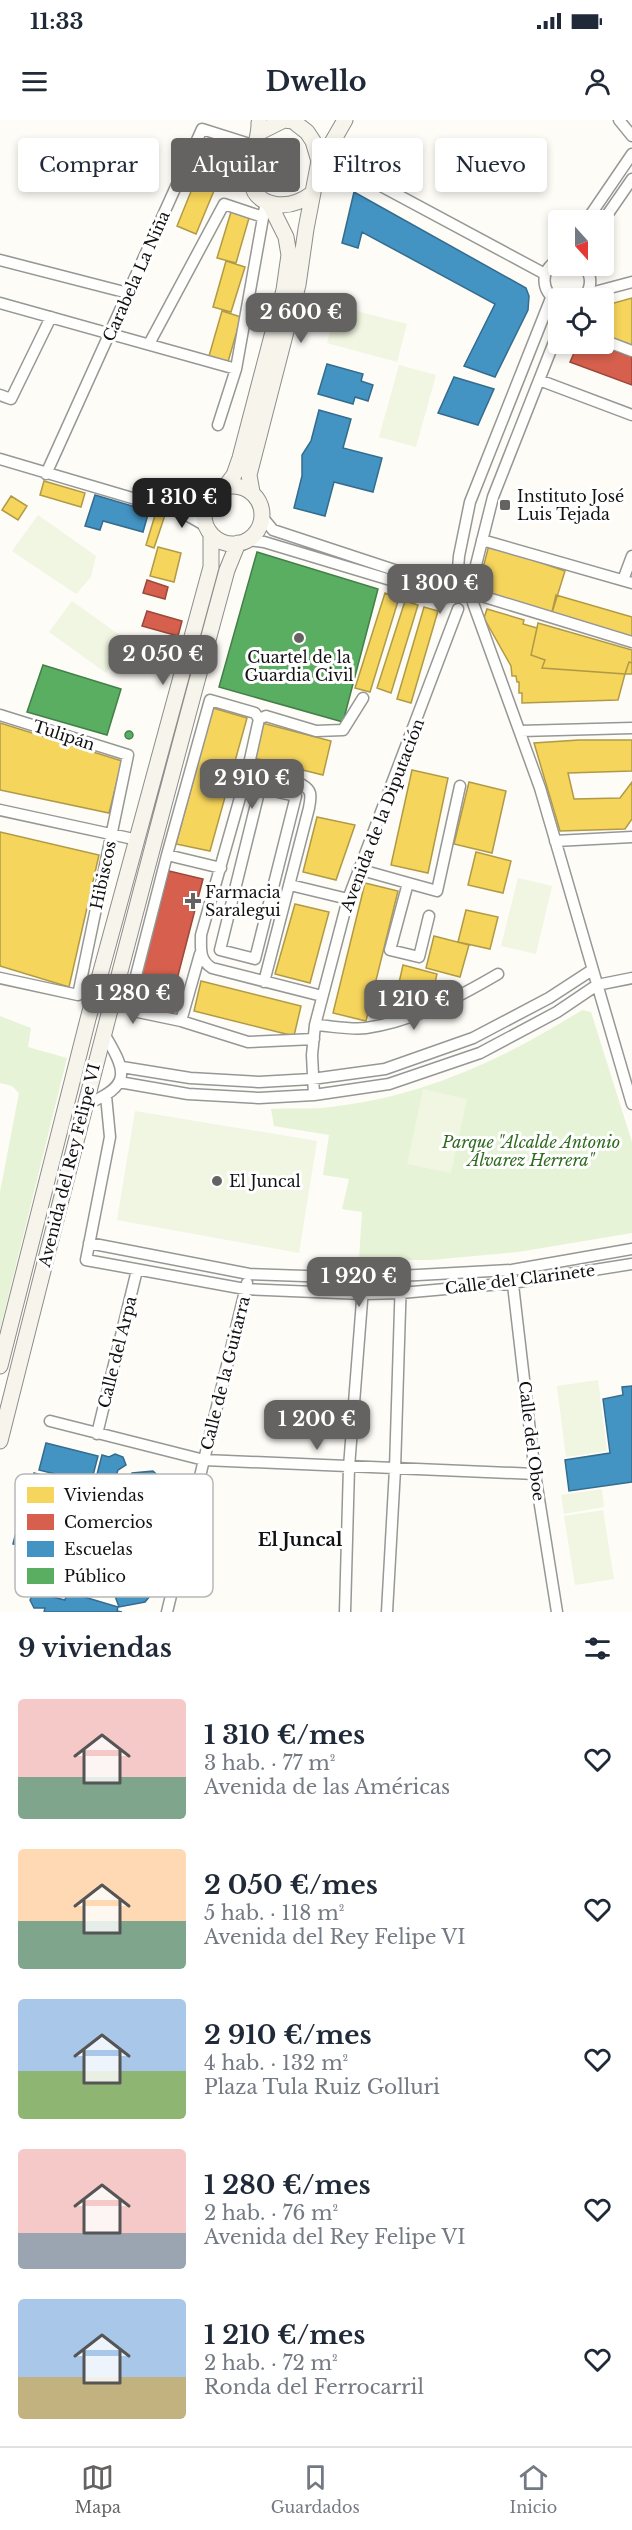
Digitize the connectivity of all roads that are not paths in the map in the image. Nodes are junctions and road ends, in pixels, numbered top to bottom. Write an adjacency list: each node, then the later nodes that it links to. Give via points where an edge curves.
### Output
1 (290, 120): 4 (main road); 7 (main road, via 307,132)
2 (619, 120): 5 (street)
3 (345, 121): 6 (main road)
4 (258, 132): 12 (main road, via 251,167 252,186); 21 (street, Carabela La Niña, via 202,129)
5 (632, 136)
6 (335, 138)
7 (312, 143)
8 (632, 154): 13 (street)
9 (632, 179): 14 (street)
10 (392, 192): 17 (street)
11 (313, 193): 12 (main road, via 294,204); 38 (main road, via 298,285 249,475)
12 (266, 207): 26 (street, via 224,204); 30 (street); 37 (main road, via 277,216 289,255 284,290 240,458)
13 (593, 210)
14 (611, 210)
15 (0, 260): 21 (street)
16 (548, 270): 17 (street)
17 (545, 274): 20 (street)
18 (632, 282): 19 (street)
19 (611, 288)
20 (548, 291)
21 (128, 293): 25 (street, Carabela La Niña)
22 (0, 303): 23 (street)
23 (51, 317): 25 (street); 32 (street, via 11,399)
24 (548, 317): 47 (street, via 470,502)
25 (110, 333): 26 (street); 36 (street, Carabela La Niña)
26 (149, 344): 30 (street)
27 (614, 344): 28 (street)
28 (632, 351)
29 (549, 354): 31 (street)
30 (236, 369): 34 (street)
31 (539, 380): 33 (street); 43 (street, via 493,497)
32 (0, 395)
33 (632, 415)
34 (218, 425)
35 (0, 459): 36 (street)
36 (46, 474): 40 (street)
37 (225, 487): 38 (main road, via 234,485); 39 (main road, via 209,498)
38 (252, 492): 41 (main road, via 262,508)
39 (205, 507): 40 (street); 42 (main road)
40 (168, 509): 42 (street, via 183,513)
41 (262, 518): 44 (main road, via 255,535); 47 (street, via 273,530)
42 (209, 530): 44 (main road, via 228,543); 63 (main road, Avenida del Rey Felipe VI, via 211,567)
43 (482, 540): 46 (street); 48 (street)
44 (242, 542): 47 (street, via 264,542); 82 (main road, Avenida del Rey Felipe VI, via 226,570)
45 (632, 556): 46 (street)
46 (628, 581)
47 (451, 589): 48 (street, via 462,581); 49 (street, via 451,605)
48 (473, 594): 49 (street, via 466,608); 50 (street); 55 (street)
49 (458, 609): 67 (street, Avenida de la Diputación)
50 (632, 642)
51 (363, 698): 53 (street, via 343,730 316,731 266,716)
52 (0, 715): 56 (street, Tulipán)
53 (259, 719): 57 (street); 65 (street, via 255,713 210,700)
54 (632, 728): 55 (street)
55 (520, 731): 64 (street)
56 (128, 755): 61 (street, Hibiscos)
57 (247, 773): 66 (street); 69 (street, via 294,782 306,787 310,794)
58 (460, 786): 68 (street, via 437,891)
59 (296, 796): 59 (street, via 255,959 219,950 260,788)
60 (0, 810): 61 (street)
61 (111, 833): 63 (street); 75 (street, Hibiscos, via 78,995)
62 (632, 837): 64 (street)
63 (138, 840): 103 (main road, Avenida del Rey Felipe VI)
64 (555, 841): 73 (street)
65 (167, 855): 66 (street); 80 (street, via 131,995 133,1011)
66 (221, 868): 72 (street, via 201,935)
67 (358, 869): 68 (street); 70 (street, Avenida de la Diputación)
68 (408, 883): 71 (street, via 390,950 419,957)
69 (290, 885): 70 (street); 77 (street)
70 (348, 899): 79 (street, Avenida de la Diputación)
71 (429, 916)
72 (200, 954): 77 (street, via 212,968); 80 (street)
73 (592, 970): 78 (street); 85 (street, via 473,1038 385,1069)
74 (498, 974): 81 (street, via 457,998 404,1020 364,1028)
75 (0, 978)
76 (632, 978): 78 (street)
77 (264, 982): 79 (street)
78 (597, 985): 87 (street, via 557,1012 480,1053 389,1084); 89 (street)
79 (322, 996): 81 (street, Avenida de la Diputación)
80 (181, 1021): 83 (street, via 248,1042)
81 (315, 1024): 83 (street, Avenida de la Diputación)
82 (103, 1032): 84 (street); 90 (main road, Avenida del Rey Felipe VI)
83 (314, 1039): 85 (street, Avenida de la Diputación)
84 (122, 1067): 85 (street, via 190,1078 259,1082); 86 (street)
85 (312, 1079): 87 (street, Avenida de la Diputación)
86 (120, 1082): 87 (street, via 188,1094 259,1098); 88 (street)
87 (314, 1095)
88 (106, 1096): 90 (street); 91 (street, via 110,1137)
89 (632, 1104)
90 (84, 1105): 106 (main road, Avenida del Rey Felipe VI)
91 (89, 1243): 94 (street, Calle del Clarinete, via 86,1260); 96 (street, Calle del Clarinete)
92 (632, 1249): 95 (street, Calle del Clarinete)
93 (632, 1264): 99 (street, Calle del Clarinete)
94 (137, 1270): 100 (street, Calle del Clarinete); 105 (street, Calle del Arpa)
95 (512, 1270): 97 (street, Calle del Clarinete); 99 (street, Calle del Oboe)
96 (249, 1274): 98 (street, Calle del Clarinete); 100 (street, Calle de la Guitarra)
97 (400, 1277): 98 (street, Calle del Clarinete); 101 (street)
98 (362, 1278): 102 (street)
99 (512, 1283): 101 (street, Calle del Clarinete); 111 (street, Calle del Oboe)
100 (245, 1289): 102 (street, Calle del Clarinete); 107 (street, Calle de la Guitarra)
101 (401, 1293): 102 (street, Calle del Clarinete); 109 (street)
102 (363, 1294): 108 (street)
103 (0, 1366)
104 (50, 1421): 105 (street)
105 (97, 1434): 107 (street)
106 (0, 1441)
107 (204, 1460): 108 (street); 110 (street, Calle de la Guitarra)
108 (349, 1467): 109 (street); 114 (street)
109 (395, 1469): 111 (street); 115 (street)
110 (201, 1474)
111 (535, 1474): 116 (street, Calle del Oboe)
112 (171, 1597): 113 (street, Calle de la Guitarra)
113 (167, 1612)
114 (345, 1612)
115 (387, 1612)
116 (557, 1612)

